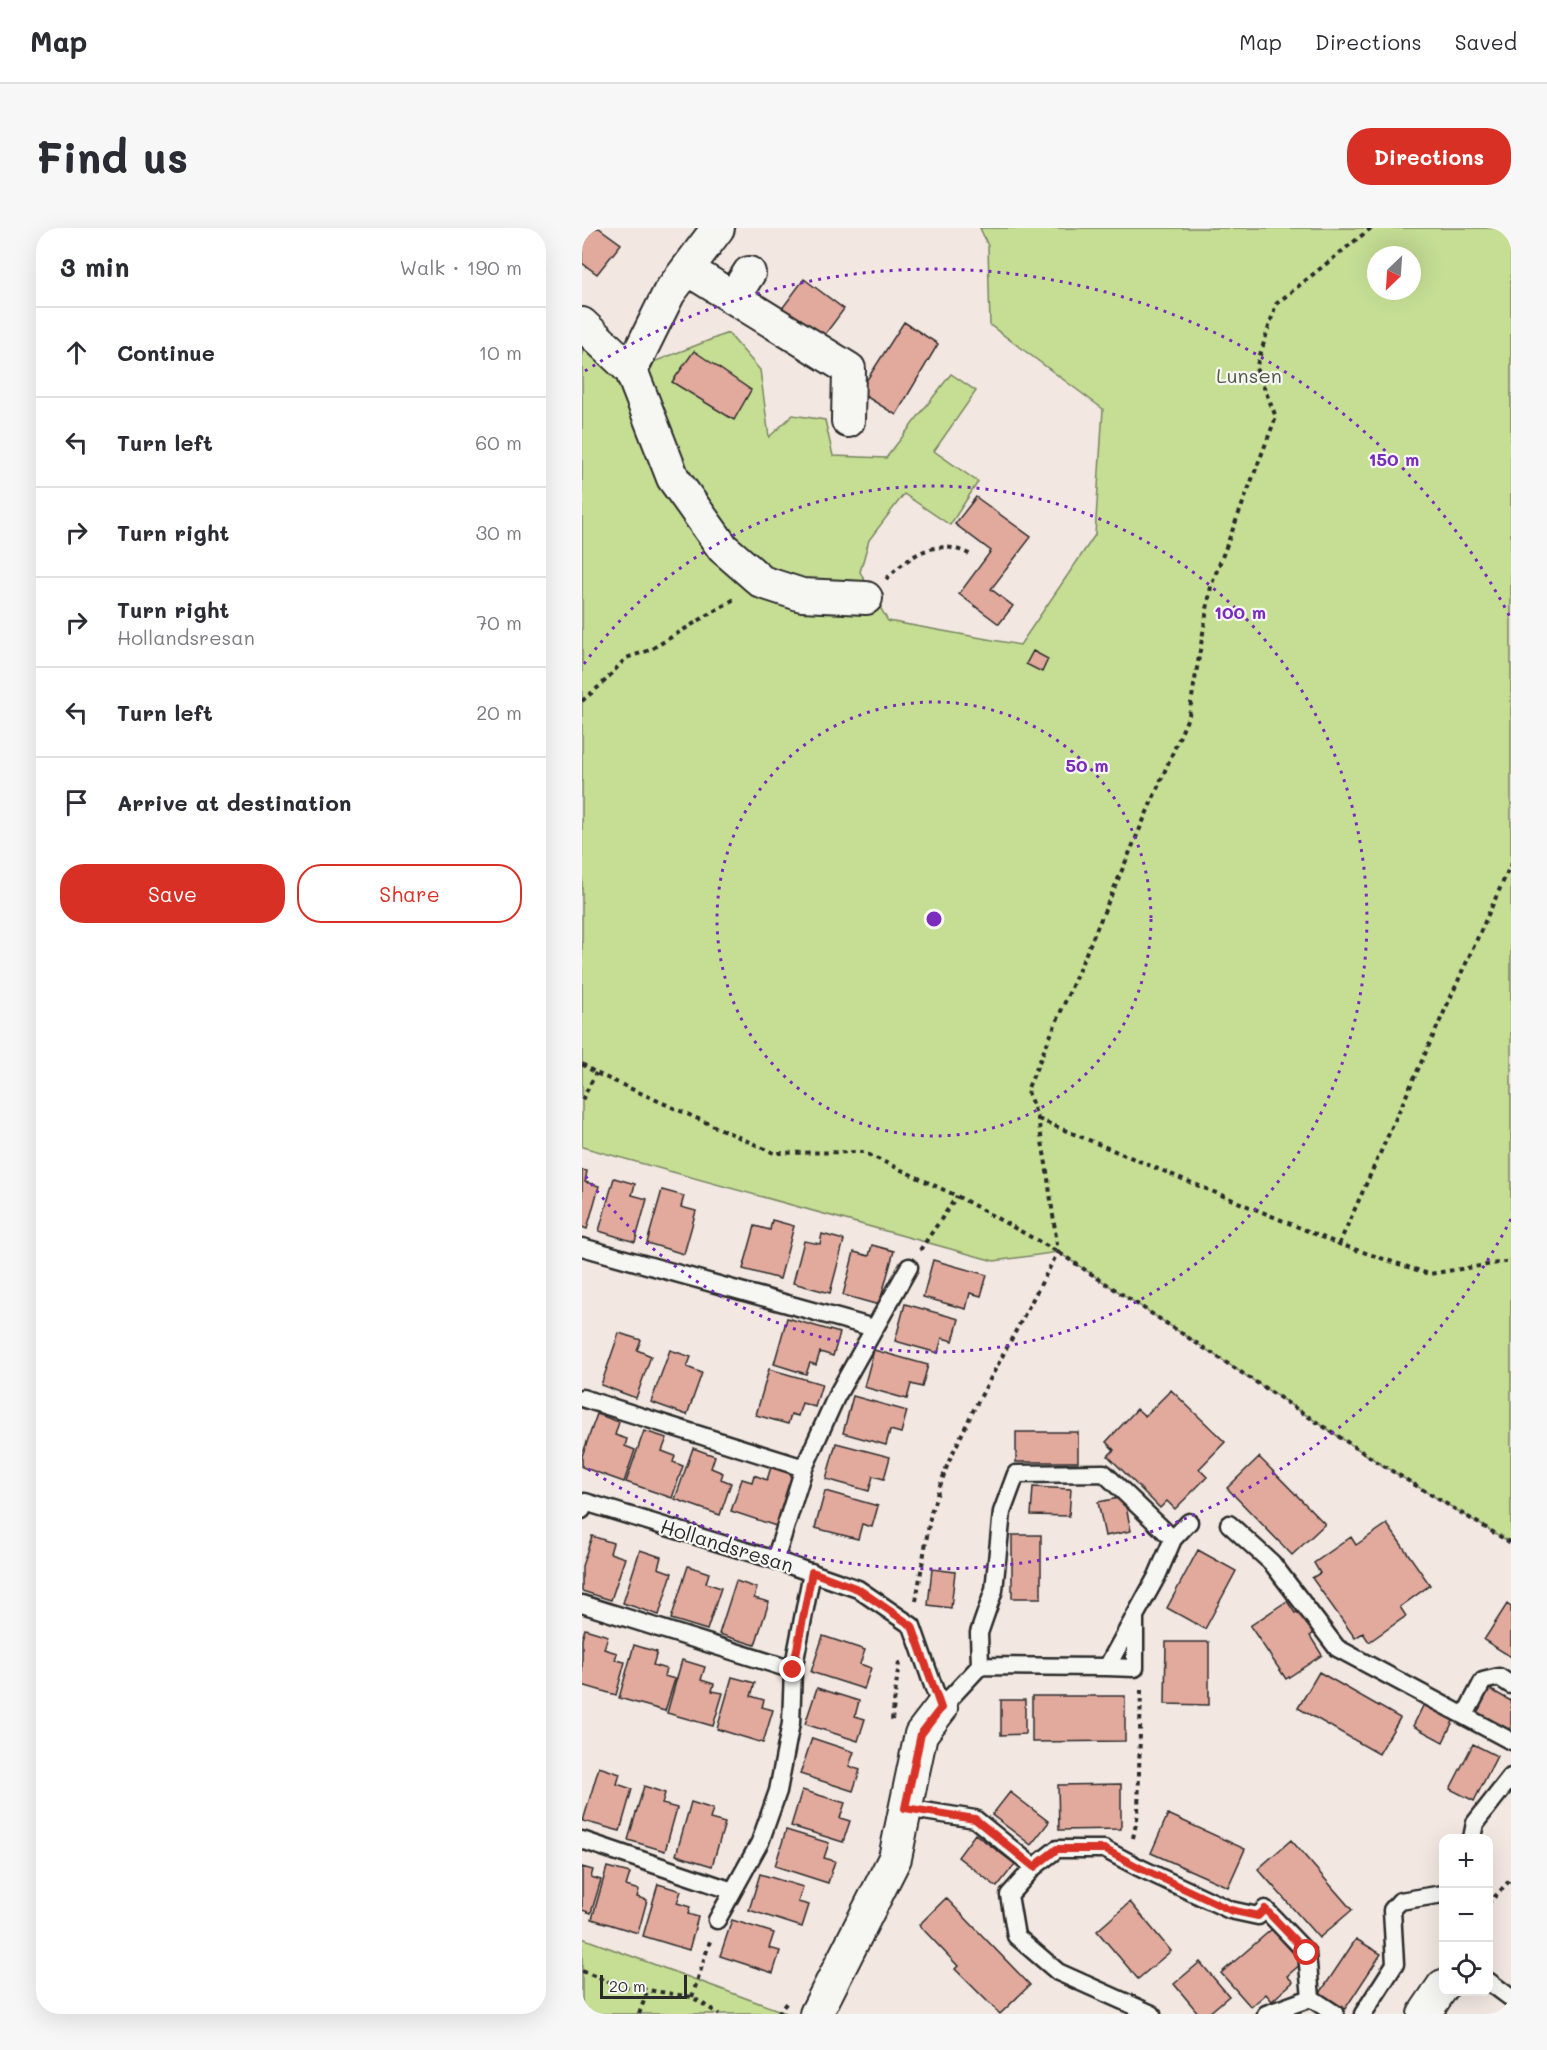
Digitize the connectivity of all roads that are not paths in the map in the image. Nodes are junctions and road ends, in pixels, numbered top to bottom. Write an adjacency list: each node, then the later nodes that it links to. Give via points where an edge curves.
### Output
1 (718, 228): 2 (street)
2 (687, 269): 4 (street, via 669,293); 5 (street, via 741,285 849,369)
3 (582, 324): 4 (street)
4 (631, 370): 6 (street, via 673,478 723,548 762,582 802,595)
5 (848, 421)
6 (866, 598)
7 (582, 1247): 9 (lane)
8 (909, 1267): 9 (lane)
9 (874, 1328): 11 (lane)
10 (582, 1398): 11 (lane)
11 (804, 1468): 16 (lane)
12 (582, 1510): 16 (lane, Hollandsresan, via 585,1502)
13 (1189, 1522): 15 (lane)
14 (1229, 1524): 25 (lane, via 1272,1563 1337,1648)
15 (1173, 1539): 19 (lane); 20 (lane, via 1104,1473 1017,1474 1002,1512 994,1590 979,1633)
16 (775, 1560): 17 (lane, Hollandsresan)
17 (812, 1572): 22 (lane); 24 (lane, Hollandsresan, via 858,1589 912,1626)
18 (582, 1604): 22 (lane)
19 (1135, 1615): 21 (lane); 21 (lane, via 1135,1668)
20 (980, 1666): 21 (lane); 24 (lane)
21 (1107, 1667)
22 (793, 1670): 32 (lane, via 791,1723 778,1791 760,1842)
23 (1511, 1685): 25 (lane, via 1499,1677 1484,1681)
24 (941, 1708): 28 (street, via 921,1734)
25 (1465, 1715): 26 (lane)
26 (1511, 1741)
27 (1511, 1776): 29 (lane, via 1475,1822)
28 (905, 1808): 31 (lane, via 975,1819); 39 (street, via 895,1858)
29 (1473, 1834)
30 (582, 1840): 32 (lane)
31 (1034, 1867): 37 (lane, via 1057,1849 1104,1849 1230,1910 1258,1916 1265,1909 1307,1953); 40 (lane, via 1010,1895 1016,1936 1058,1972)
32 (733, 1891): 34 (lane)
33 (1439, 1895): 43 (lane, via 1400,1901 1392,1910 1395,1964)
34 (717, 1920)
35 (1493, 1985): 38 (lane)
36 (1439, 1992): 44 (street)
37 (1311, 1998): 41 (lane); 42 (lane)
38 (1511, 1998)
39 (816, 2014)
40 (1152, 2014)
41 (1266, 2014)
42 (1335, 2014)
43 (1363, 2014)
44 (1424, 2014)

